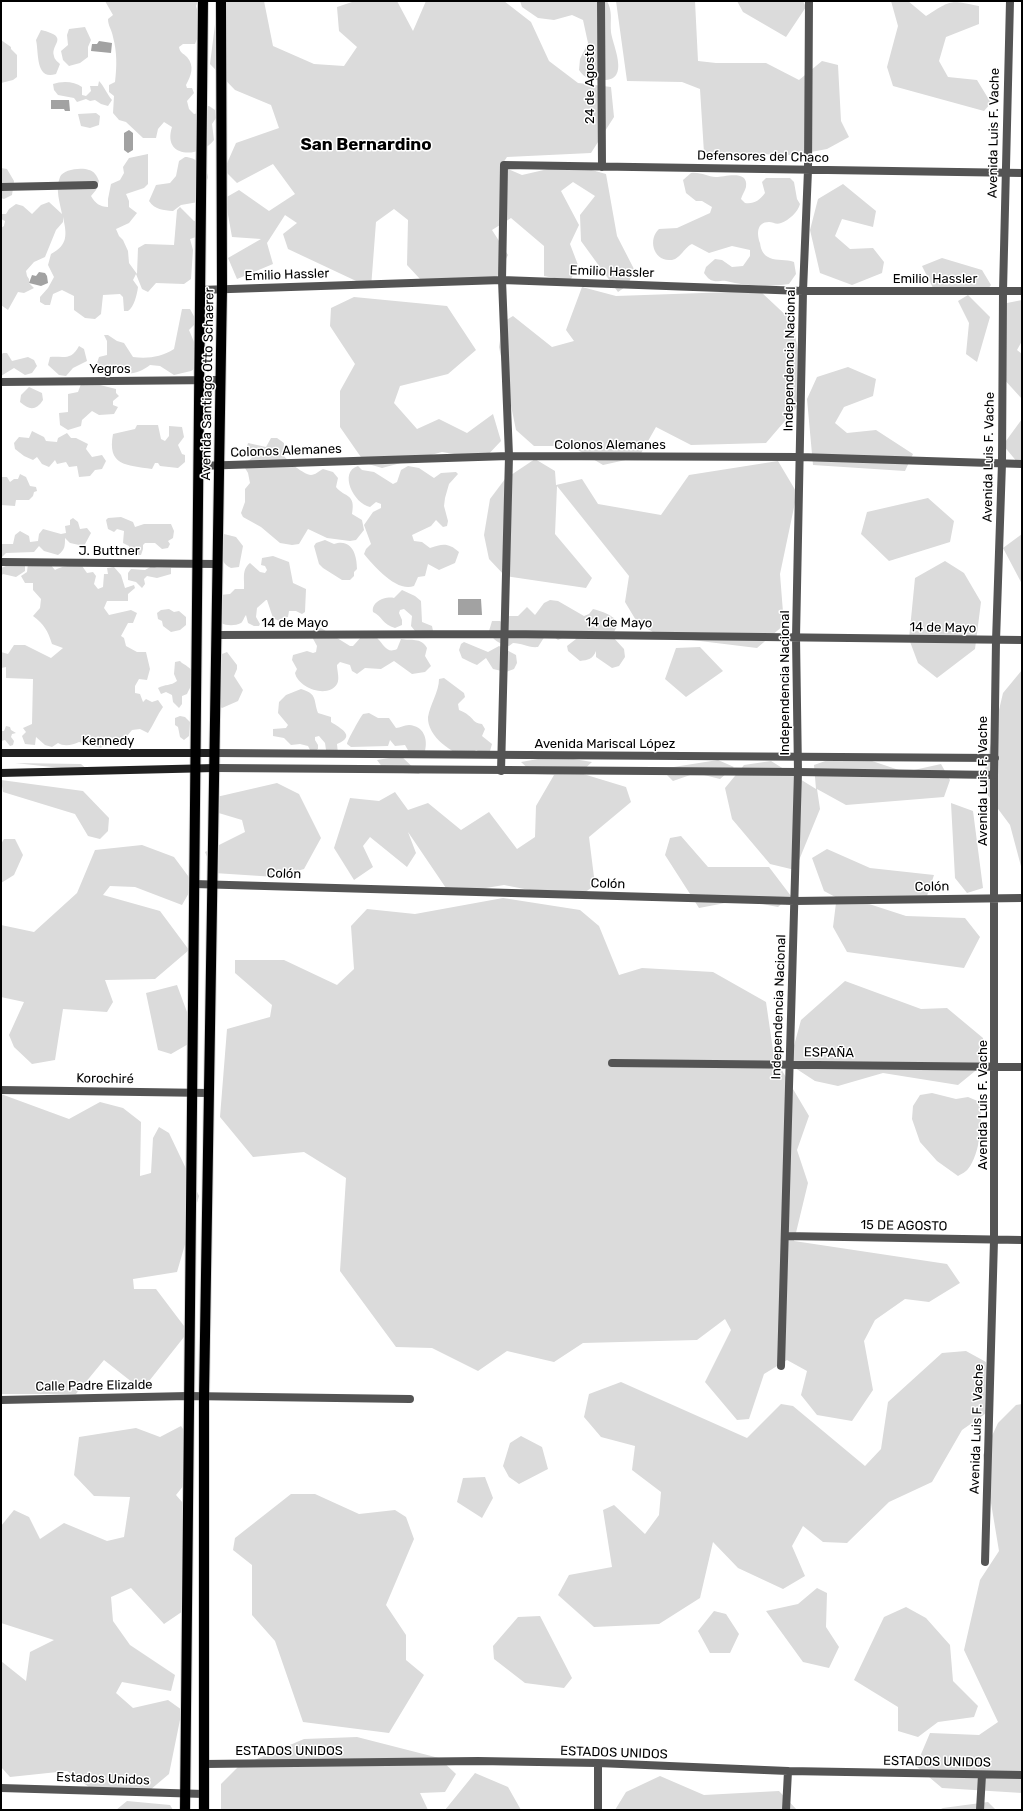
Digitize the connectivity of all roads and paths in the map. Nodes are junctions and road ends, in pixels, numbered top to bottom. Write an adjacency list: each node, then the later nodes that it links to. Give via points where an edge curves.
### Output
1 (203, 1): 14 (main road, Avenida Santiago Otto Schaerer)
2 (221, 1): 13 (main road, Avenida Santiago Otto Schaerer)
3 (601, 1): 6 (street, 24 de Agosto)
4 (809, 1): 7 (street, Independencia Nacional)
5 (1010, 1): 9 (street, Avenida Luis F. Vache)
6 (602, 167): 7 (street, Defensores del Chaco); 12 (street, Defensores del Chaco, via 504,166)
7 (808, 170): 9 (street, Defensores del Chaco); 17 (street, Independencia Nacional)
8 (1022, 173): 9 (street, Defensores del Chaco)
9 (1005, 174): 15 (street, Avenida Luis F. Vache)
10 (94, 185): 11 (street)
11 (1, 187)
12 (502, 280): 13 (street, Emilio Hassler); 17 (street, Emilio Hassler); 21 (street)
13 (222, 289): 14 (street, Emilio Hassler); 19 (main road, Avenida Santiago Otto Schaerer)
14 (200, 290): 18 (main road, Avenida Santiago Otto Schaerer)
15 (1003, 291): 16 (street, Emilio Hassler); 17 (street, Emilio Hassler); 23 (street, Avenida Luis F. Vache)
16 (1022, 291)
17 (804, 292): 22 (street, Independencia Nacional)
18 (200, 380): 19 (street, Yegros); 20 (street, Yegros); 26 (main road, Avenida Santiago Otto Schaerer)
19 (219, 380): 25 (main road, Avenida Santiago Otto Schaerer)
20 (1, 382)
21 (509, 456): 22 (street, Colonos Alemanes); 25 (street, Colonos Alemanes); 30 (street)
22 (800, 457): 23 (street, Colonos Alemanes); 32 (street, Independencia Nacional)
23 (1002, 463): 24 (street, Colonos Alemanes); 34 (street, Avenida Luis F. Vache)
24 (1022, 464)
25 (220, 465): 26 (street, Colonos Alemanes); 29 (main road, Avenida Santiago Otto Schaerer)
26 (198, 466): 28 (main road, Avenida Santiago Otto Schaerer)
27 (1, 562): 28 (street, J. Buttner)
28 (197, 564): 29 (street, J. Buttner); 35 (main road, Avenida Santiago Otto Schaerer)
29 (216, 564): 31 (main road, Avenida Santiago Otto Schaerer)
30 (504, 634): 31 (street, 14 de Mayo); 32 (street, 14 de Mayo); 38 (street)
31 (216, 635): 37 (main road, Avenida Santiago Otto Schaerer)
32 (796, 637): 34 (street, 14 de Mayo); 39 (street, Independencia Nacional)
33 (1022, 640): 34 (street, 14 de Mayo)
34 (996, 641): 40 (street, Avenida Luis F. Vache)
35 (195, 752): 36 (main road, Kennedy); 37 (main road, Kennedy); 41 (main road, Avenida Santiago Otto Schaerer)
36 (1, 753)
37 (215, 753): 38 (street, Avenida Mariscal López); 42 (main road, Avenida Santiago Otto Schaerer)
38 (501, 755): 39 (street, Avenida Mariscal López); 43 (street)
39 (798, 756): 40 (street, Avenida Mariscal López); 44 (street, Independencia Nacional)
40 (995, 758): 46 (street, Avenida Luis F. Vache)
41 (195, 768): 42 (main road); 45 (main road); 47 (main road, Avenida Santiago Otto Schaerer)
42 (215, 768): 43 (street, Avenida Mariscal López); 48 (main road, Avenida Santiago Otto Schaerer)
43 (501, 771): 44 (street, Avenida Mariscal López)
44 (798, 772): 46 (street, Avenida Mariscal López); 51 (street, Independencia Nacional)
45 (1, 773)
46 (994, 775): 49 (street, Avenida Luis F. Vache)
47 (194, 884): 48 (street, Colón); 57 (main road, Avenida Santiago Otto Schaerer)
48 (214, 885): 51 (street, Colón); 58 (main road, Avenida Santiago Otto Schaerer)
49 (994, 898): 50 (street, Colón); 51 (street, Colón); 54 (street, Avenida Luis F. Vache)
50 (1022, 898)
51 (794, 901): 53 (street, Independencia Nacional)
52 (612, 1063): 53 (street, ESPAÑA)
53 (789, 1064): 54 (street, ESPAÑA); 59 (street, Independencia Nacional)
54 (995, 1067): 55 (street, ESPAÑA); 60 (street, Avenida Luis F. Vache)
55 (1022, 1067)
56 (1, 1090): 57 (street, Korochiré)
57 (191, 1092): 58 (street, Korochiré); 63 (main road, Avenida Santiago Otto Schaerer)
58 (209, 1093): 64 (main road, Avenida Santiago Otto Schaerer)
59 (785, 1236): 60 (street, 15 DE AGOSTO); 62 (street, Independencia Nacional)
60 (994, 1240): 61 (street, 15 DE AGOSTO); 67 (street, Avenida Luis F. Vache)
61 (1022, 1240)
62 (781, 1366)
63 (188, 1396): 64 (street, Calle Padre Elizalde); 66 (street, Calle Padre Elizalde); 74 (main road, Avenida Santiago Otto Schaerer)
64 (204, 1397): 65 (street, Calle Padre Elizalde); 68 (main road, Avenida Santiago Otto Schaerer)
65 (410, 1399)
66 (1, 1400)
67 (985, 1562)
68 (204, 1764): 69 (street, ESTADOS UNIDOS, via 478,1761); 75 (main road, Avenida Santiago Otto Schaerer)
69 (598, 1764): 70 (street, ESTADOS UNIDOS); 78 (street)
70 (788, 1771): 71 (street, ESTADOS UNIDOS); 79 (street)
71 (982, 1775): 72 (street, ESTADOS UNIDOS); 80 (street)
72 (1022, 1775)
73 (1, 1788): 74 (street, Estados Unidos)
74 (186, 1793): 75 (street, Estados Unidos); 76 (main road, Avenida Santiago Otto Schaerer)
75 (204, 1794): 77 (main road, Avenida Santiago Otto Schaerer)
76 (185, 1810)
77 (204, 1810)
78 (598, 1810)
79 (786, 1810)
80 (980, 1810)

